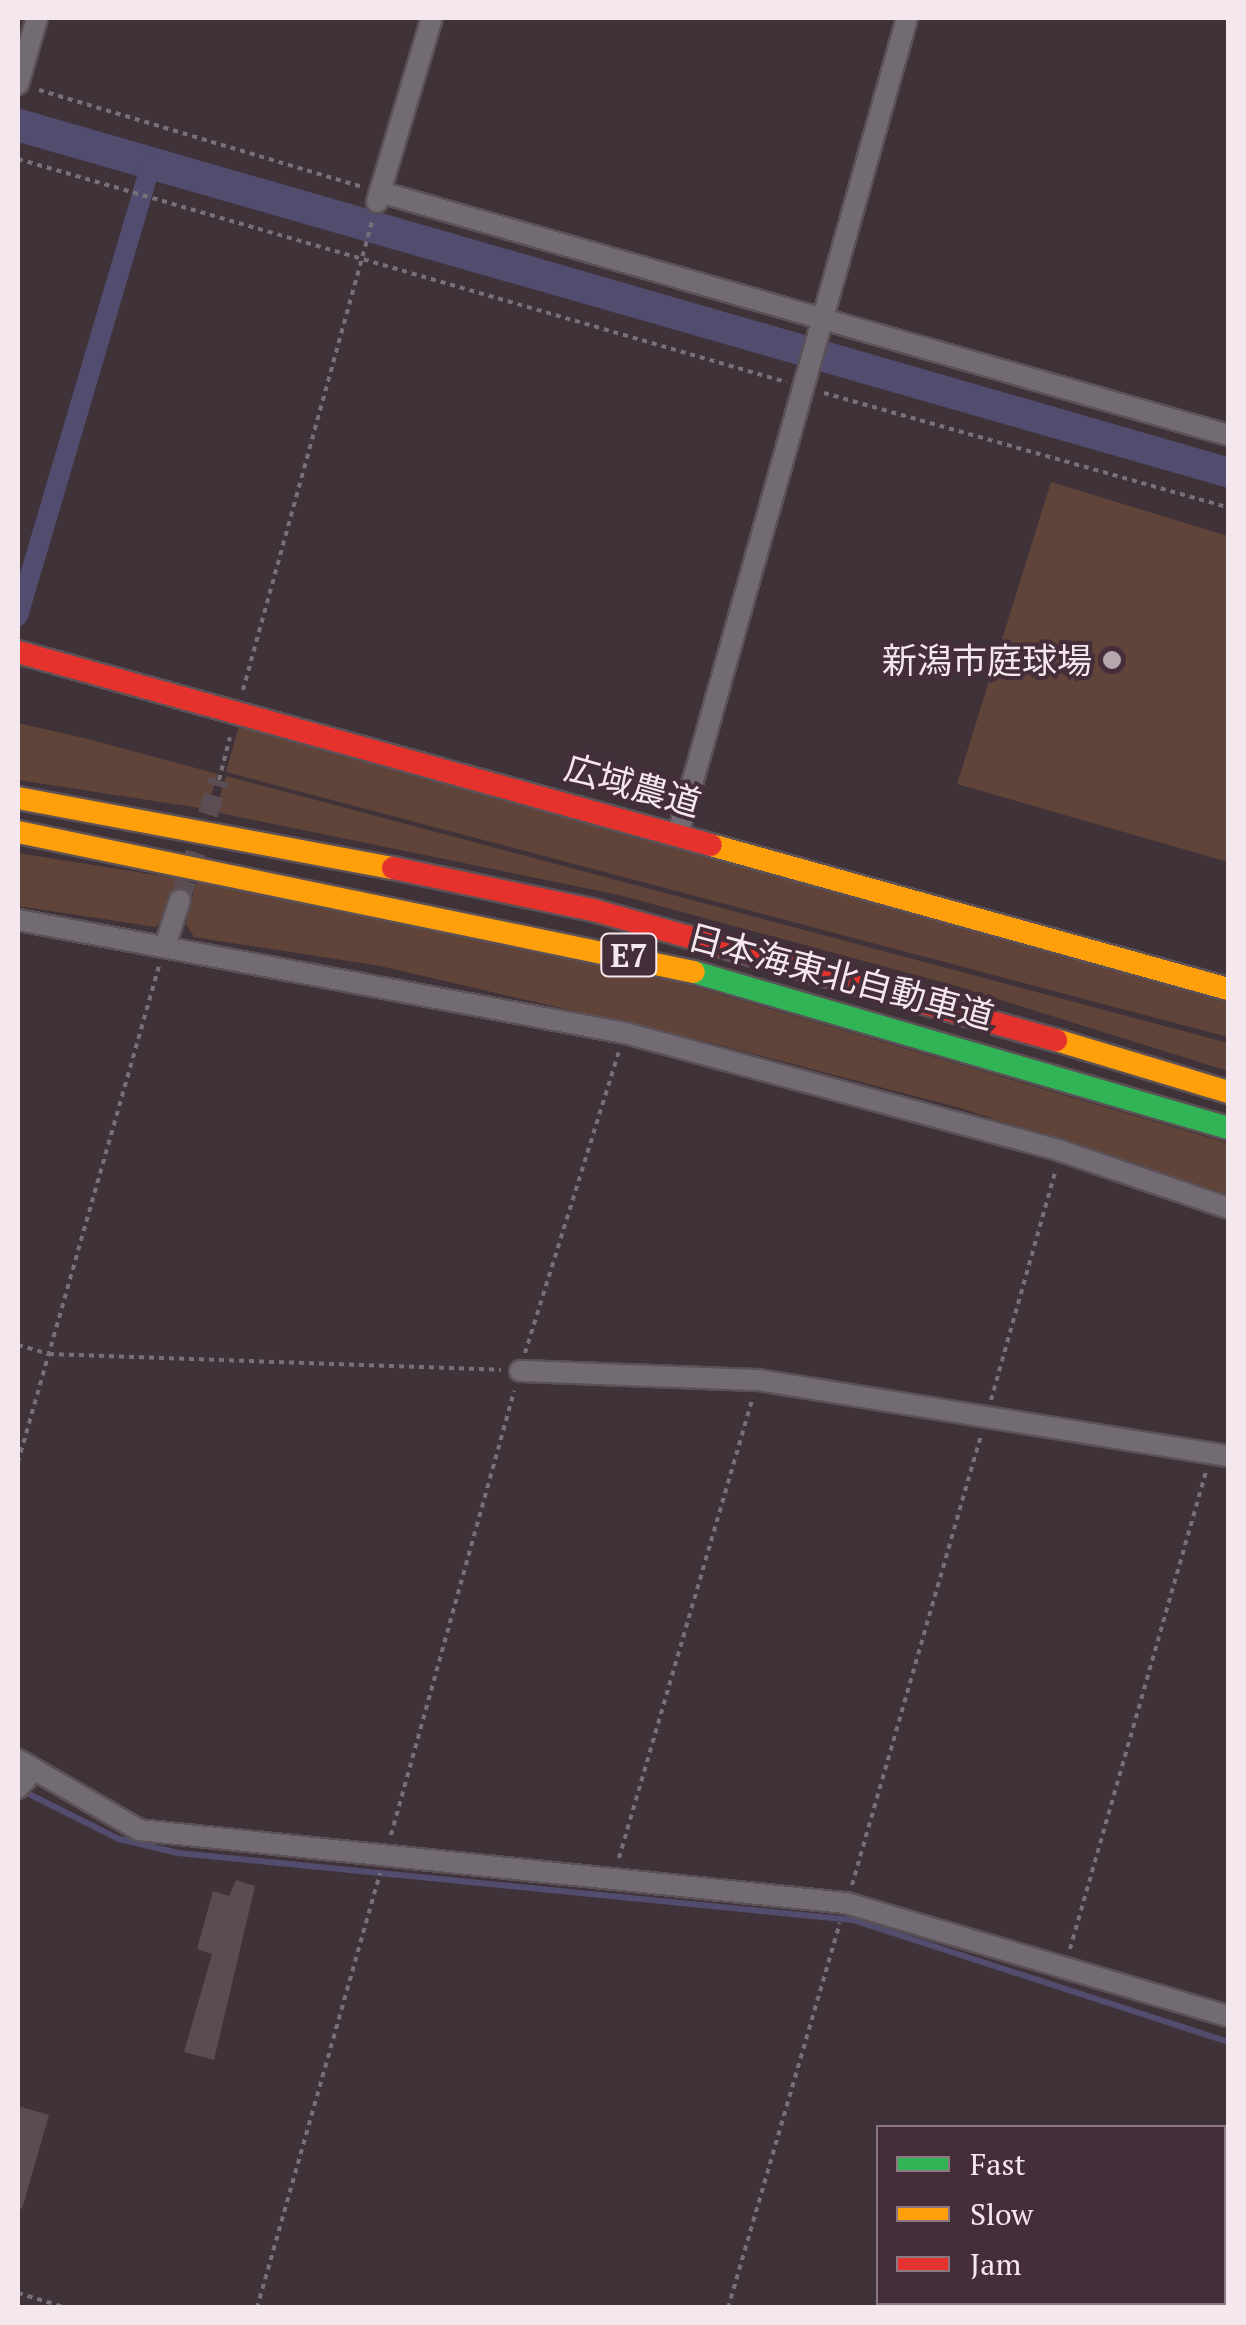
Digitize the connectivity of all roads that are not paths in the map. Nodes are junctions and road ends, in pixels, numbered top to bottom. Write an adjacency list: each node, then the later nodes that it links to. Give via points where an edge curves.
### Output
1 (38, 18): 4 (street)
2 (432, 18): 5 (street, via 379,197)
3 (907, 18): 5 (street)
4 (18, 84)
5 (822, 321): 6 (street); 10 (street)
6 (1228, 435)
7 (18, 652): 10 (main road, 広域農道)
8 (18, 798): 15 (main road, 日本海東北自動車道 / E7, via 248,837 593,910 912,995)
9 (18, 832): 16 (main road, 日本海東北自動車道 / E7, via 578,942 848,1012)
10 (678, 834): 14 (main road, 広域農道)
11 (180, 900): 13 (street)
12 (18, 920): 13 (street)
13 (166, 942): 17 (street, via 624,1033 1061,1150)
14 (1228, 989)
15 (1228, 1092)
16 (1228, 1128)
17 (1228, 1208)
18 (520, 1370): 19 (street, via 758,1380)
19 (1220, 1455)
20 (25, 1766): 21 (street); 22 (street, via 139,1830 846,1903)
21 (18, 1788)
22 (1228, 2016)

